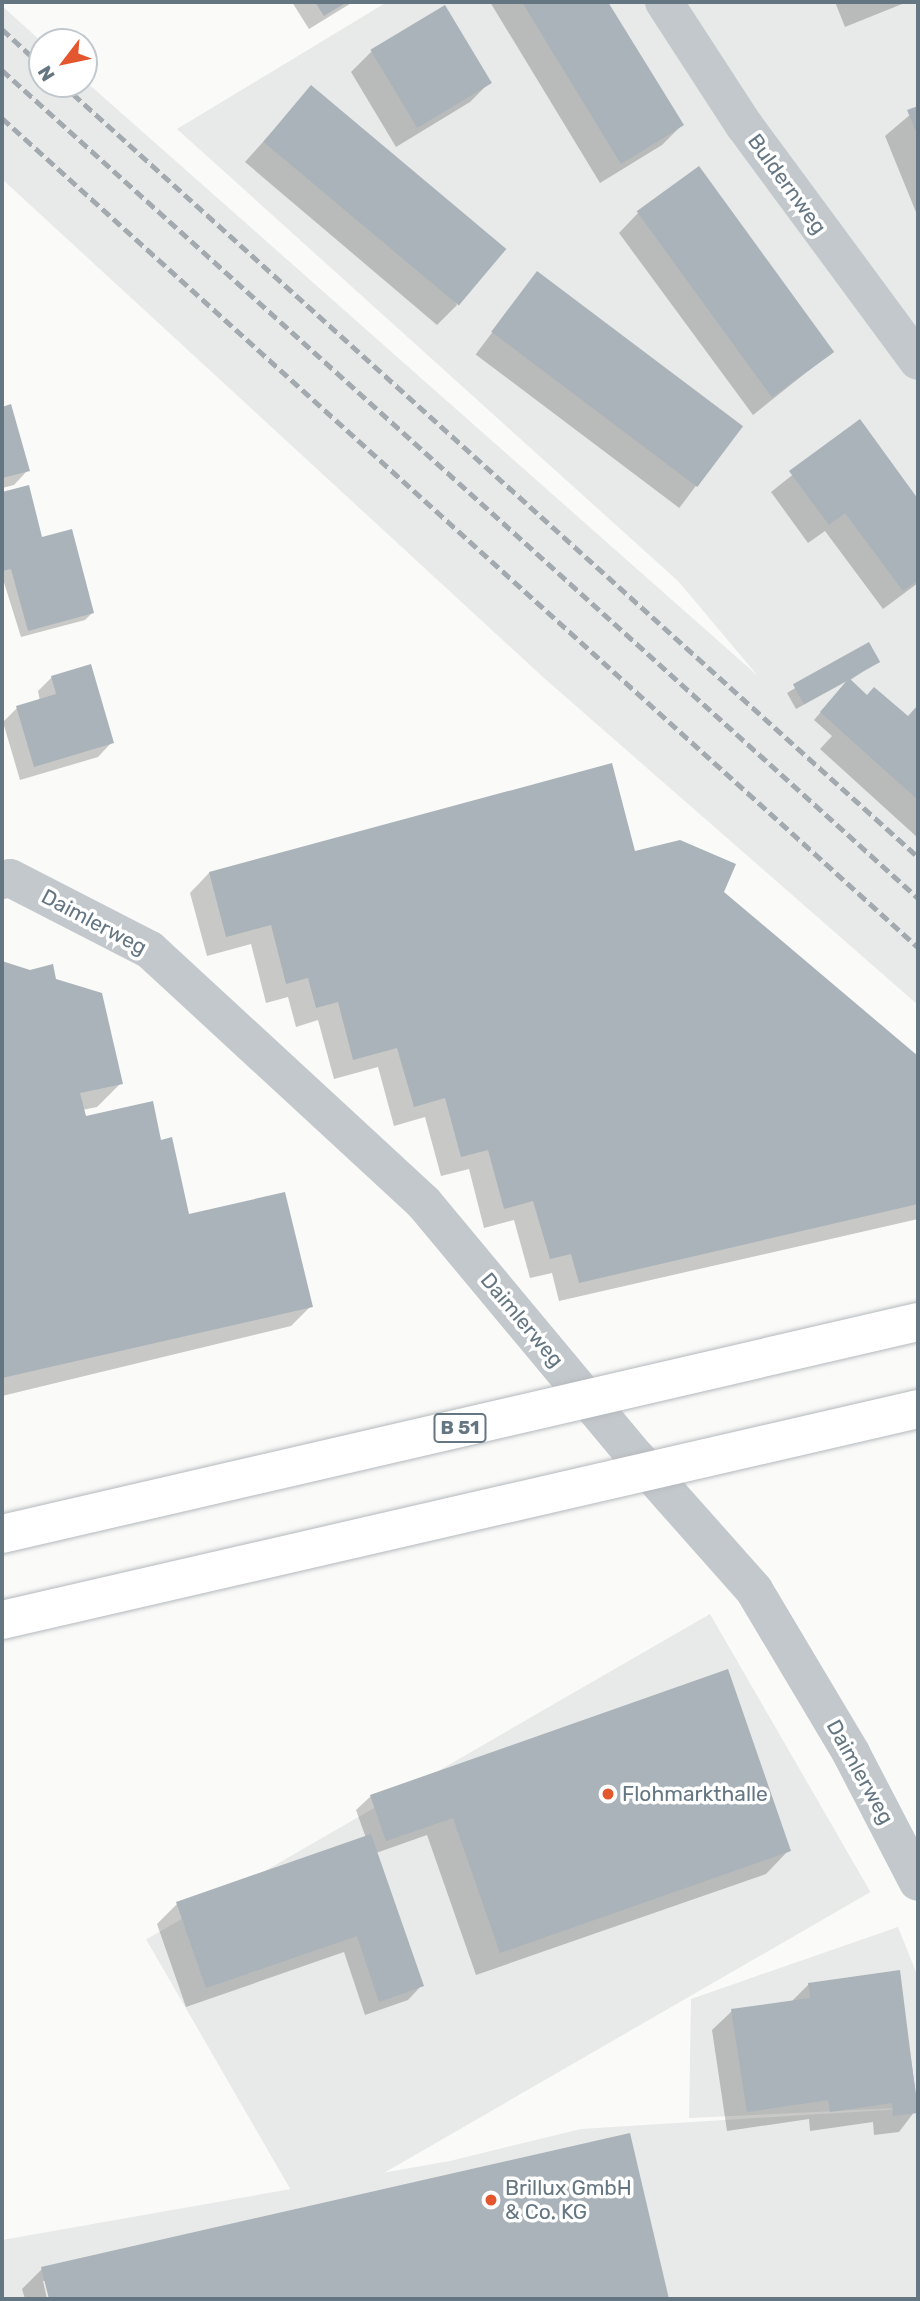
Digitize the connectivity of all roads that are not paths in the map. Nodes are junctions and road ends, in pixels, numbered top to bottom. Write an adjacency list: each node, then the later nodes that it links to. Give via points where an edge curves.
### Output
1 (663, 2): 2 (street, Buldernweg, via 744,125)
2 (918, 361)
3 (2, 880): 8 (street, Daimlerweg, via 10,878 150,950 424,1203 754,1590 851,1753)
4 (918, 1322): 6 (highway, B 51, bridge)
5 (918, 1409): 7 (highway, bridge)
6 (2, 1534)
7 (2, 1620)
8 (918, 1882)

